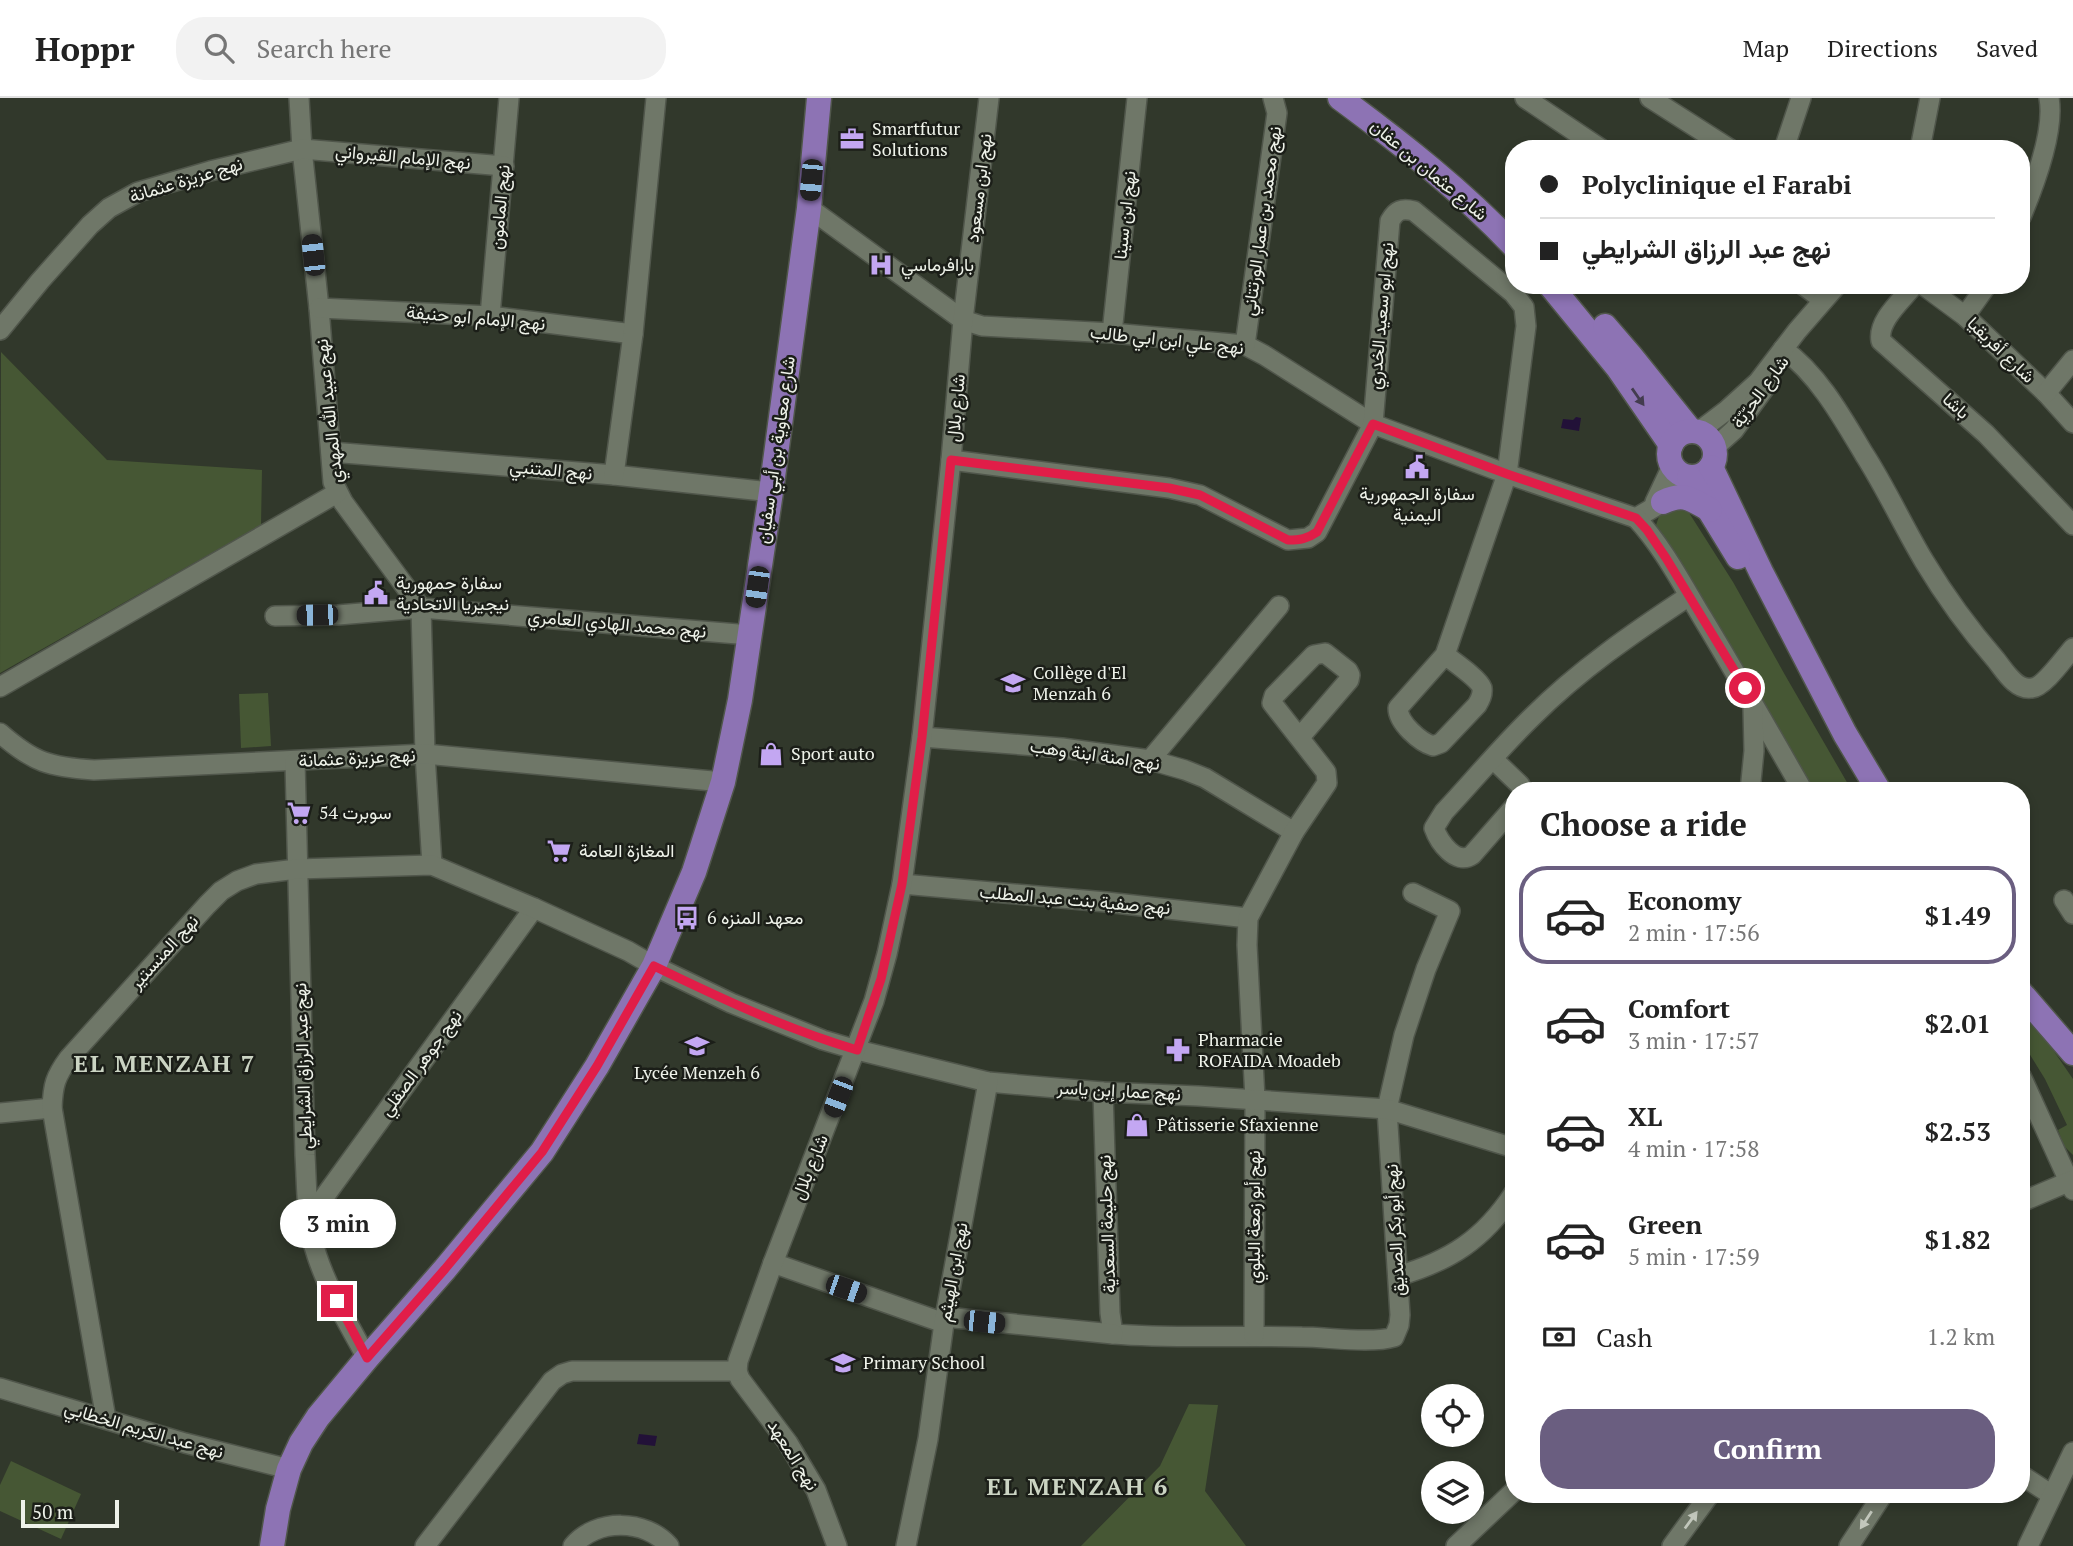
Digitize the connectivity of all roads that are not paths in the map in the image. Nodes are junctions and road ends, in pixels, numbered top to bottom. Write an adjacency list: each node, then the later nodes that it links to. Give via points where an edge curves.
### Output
1 (299, 98): 22 (street, نهج عبيد الله المهدي)
2 (509, 98): 23 (street, نهج المامون)
3 (656, 98): 44 (street)
4 (819, 98): 25 (main road, شارع معاوية بن أبي سفيان)
5 (989, 98): 41 (street, نهج ابن مسعود)
6 (1137, 98): 43 (street, نهج ابن سينا)
7 (1273, 98): 45 (street, نهج محمد بن عمار الورتتاني, via 1277,113)
8 (1340, 98): 27 (main road, شارع عثمان بن عفان, via 1395,138)
9 (1361, 98): 26 (main road, شارع عثمان بن عفان)
10 (1525, 98): 16 (street)
11 (1650, 98): 17 (street)
12 (1685, 98): 17 (street)
13 (1801, 98): 20 (street)
14 (1930, 98): 21 (street)
15 (2049, 98): 24 (street, via 2042,155)
16 (1552, 105): 18 (street)
17 (1680, 117): 19 (street)
18 (1591, 140)
19 (1716, 140)
20 (1787, 140)
21 (1922, 140)
22 (302, 149): 23 (street, نهج الإمام القيرواني); 38 (street, نهج عبيد الله المهدي); 42 (street, نهج عزيزة عثمانة, via 123,198 90,225)
23 (504, 166): 39 (street, نهج المامون)
24 (2030, 190)
25 (809, 208): 41 (street, نهج علي ابن ابي طالب); 56 (main road, شارع معاوية بن أبي سفيان)
26 (1505, 219)
27 (1505, 237)
28 (1505, 287): 50 (street, نهج ابو سعيد الخدري, via 1422,216 1407,209 1397,211 1390,221)
29 (1514, 294): 54 (street, نهج ابو سعيد الخدري, via 1526,317)
30 (1557, 294): 52 (main road, one-way to 52)
31 (1576, 294): 52 (main road, via 1630,355)
32 (1815, 294): 37 (street)
33 (1829, 294): 37 (street, شارع الحرّيّة)
34 (1907, 294): 60 (street, باشا, via 1883,325 1881,341 1986,433)
35 (1935, 294): 40 (street, شارع أفريقيا)
36 (1981, 294): 40 (street)
37 (1823, 300): 46 (street, شارع الحرّيّة)
38 (319, 308): 39 (street, نهج الإمام ابو حنيفة); 51 (street, نهج عبيد الله المهدي)
39 (490, 316): 44 (street, نهج الإمام ابو حنيفة)
40 (1965, 316): 48 (street, شارع أفريقيا)
41 (963, 320): 43 (street, نهج علي ابن ابي طالب, via 982,326); 53 (street, شارع بلال)
42 (0, 330)
43 (1112, 333): 45 (street, نهج علي ابن ابي طالب)
44 (633, 334): 55 (street)
45 (1245, 345): 50 (street, نهج علي ابن ابي طالب)
46 (1786, 351): 52 (street, شارع الحرّيّة, via 1734,429); 66 (street, via 1837,411 1955,610 2011,678 2023,688 2040,685)
47 (2073, 360): 48 (street)
48 (2046, 393): 49 (street, شارع أفريقيا)
49 (2073, 423)
50 (1373, 424): 53 (street, via 1317,532 1297,540 1288,540 1188,492); 54 (street, نهج علي ابن ابي طالب)
51 (331, 452): 55 (street, نهج المتنبي); 57 (street, نهج عبيد الله المهدي)
52 (1691, 455): 58 (main road); 59 (street); 82 (main road, via 1761,572)
53 (951, 460): 71 (street, شارع بلال)
54 (1507, 474): 59 (street, نهج علي ابن ابي طالب); 67 (street)
55 (614, 475): 56 (street, نهج المتنبي)
56 (771, 492): 65 (main road, شارع معاوية بن أبي سفيان)
57 (337, 493): 63 (street, نهج عبيد الله المهدي); 68 (street)
58 (1711, 510): 59 (main road, via 1684,496); 81 (main road)
59 (1649, 511): 61 (street, via 1647,530)
60 (2073, 525)
61 (1689, 596): 69 (street); 75 (street, via 1615,645 1570,682)
62 (1279, 606): 74 (street)
63 (421, 608): 64 (street, نهج محمد الهادي العامري); 65 (street, نهج محمد الهادي العامري); 73 (street)
64 (275, 616)
65 (750, 635): 77 (main road, شارع معاوية بن أبي سفيان)
66 (2073, 648)
67 (1446, 655): 67 (street, via 1483,691 1477,705 1433,746 1425,744 1399,718 1398,708)
68 (0, 687)
69 (1753, 702): 79 (street); 80 (street)
70 (0, 733): 76 (street, نهج عزيزة عثمانة, via 21,751 63,768)
71 (922, 737): 74 (street, نهج امنة ابنة وهب); 87 (street, شارع بلال)
72 (1300, 737): 84 (street, via 1326,772 1327,783)
73 (425, 754): 76 (street, نهج عزيزة عثمانة); 77 (street, نهج عزيزة عثمانة); 85 (street)
74 (1150, 760): 84 (street, نهج امنة ابنة وهب, via 1205,778)
75 (1493, 760): 78 (street); 83 (street, via 1434,828 1453,854 1466,859)
76 (295, 762): 86 (street, نهج عبد الرزاق الشرايطي)
77 (723, 782): 91 (main road, شارع معاوية بن أبي سفيان, via 694,872)
78 (1517, 782)
79 (1751, 782)
80 (1798, 782)
81 (1861, 782)
82 (1873, 782)
83 (1505, 817)
84 (1294, 832): 90 (street)
85 (432, 865): 86 (street, نهج المنستير); 89 (street, نهج المنستير)
86 (297, 869): 101 (street, نهج المنستير, via 256,874 214,898 58,1072); 108 (street, نهج عبد الرزاق الشرايطي)
87 (902, 884): 90 (street, نهج صفية بنت عبد المطلب); 95 (street, شارع بلال, via 881,979)
88 (1413, 893): 102 (street, نهج أبو بكر الصديق, via 1450,911 1404,1035)
89 (534, 908): 91 (street, نهج المنستير); 108 (street, نهج جوهر الصقلي)
90 (1248, 918): 100 (street)
91 (654, 966): 95 (street, نهج عمار إبن ياسر, via 731,1003); 114 (main road, شارع معاوية بن أبي سفيان, via 542,1152)
92 (2030, 984): 94 (main road)
93 (2030, 1003): 96 (main road)
94 (2073, 1027)
95 (857, 1050): 97 (street, نهج عمار إبن ياسر); 109 (street, شارع بلال)
96 (2073, 1053)
97 (988, 1082): 98 (street, نهج عمار إبن ياسر); 111 (street, نهج ابن الهيثم)
98 (1103, 1092): 100 (street, نهج عمار إبن ياسر); 112 (street, نهج حليمة السعدية)
99 (2030, 1095): 105 (street)
100 (1255, 1099): 102 (street, نهج عمار إبن ياسر); 113 (street, نهج أبو زمعة البلوي)
101 (52, 1108): 103 (street); 117 (street, نهج المنستير)
102 (1387, 1109): 104 (street, نهج عمار إبن ياسر); 110 (street, نهج أبو بكر الصديق)
103 (0, 1113)
104 (1505, 1145)
105 (2072, 1184): 106 (street)
106 (2030, 1199)
107 (1505, 1205): 110 (street, via 1460,1250)
108 (309, 1218): 114 (street, نهج عبد الرزاق الشرايطي, via 327,1283)
109 (773, 1263): 111 (street); 115 (street, شارع بلال)
110 (1398, 1276): 113 (street, نهج أبو بكر الصديق, via 1399,1325 1394,1337)
111 (944, 1320): 112 (street); 130 (street, نهج ابن الهيثم, via 928,1439)
112 (1113, 1334): 113 (street, نهج أبو بكر الصديق)
113 (1254, 1336)
114 (367, 1358): 119 (main road, شارع معاوية بن أبي سفيان, via 318,1417)
115 (737, 1371): 126 (street, via 562,1374); 129 (street, نهج المعهد, via 816,1490)
116 (0, 1388): 117 (street, نهج عبد الكريم الخطابي)
117 (106, 1419): 119 (street, نهج عبد الكريم الخطابي)
118 (2073, 1452): 121 (street)
119 (289, 1469): 125 (main road, شارع معاوية بن أبي سفيان)
120 (2030, 1481): 121 (street)
121 (2052, 1495): 134 (street)
122 (1505, 1500): 131 (street)
123 (1703, 1503): 132 (street, one-way to 123)
124 (1877, 1503): 133 (street, one-way to 133)
125 (272, 1546)
126 (425, 1546)
127 (573, 1546): 128 (street, via 597,1531 621,1524 641,1528)
128 (669, 1546)
129 (837, 1546)
130 (906, 1546)
131 (1456, 1546)
132 (1672, 1546)
133 (1849, 1546)
134 (2028, 1546)

